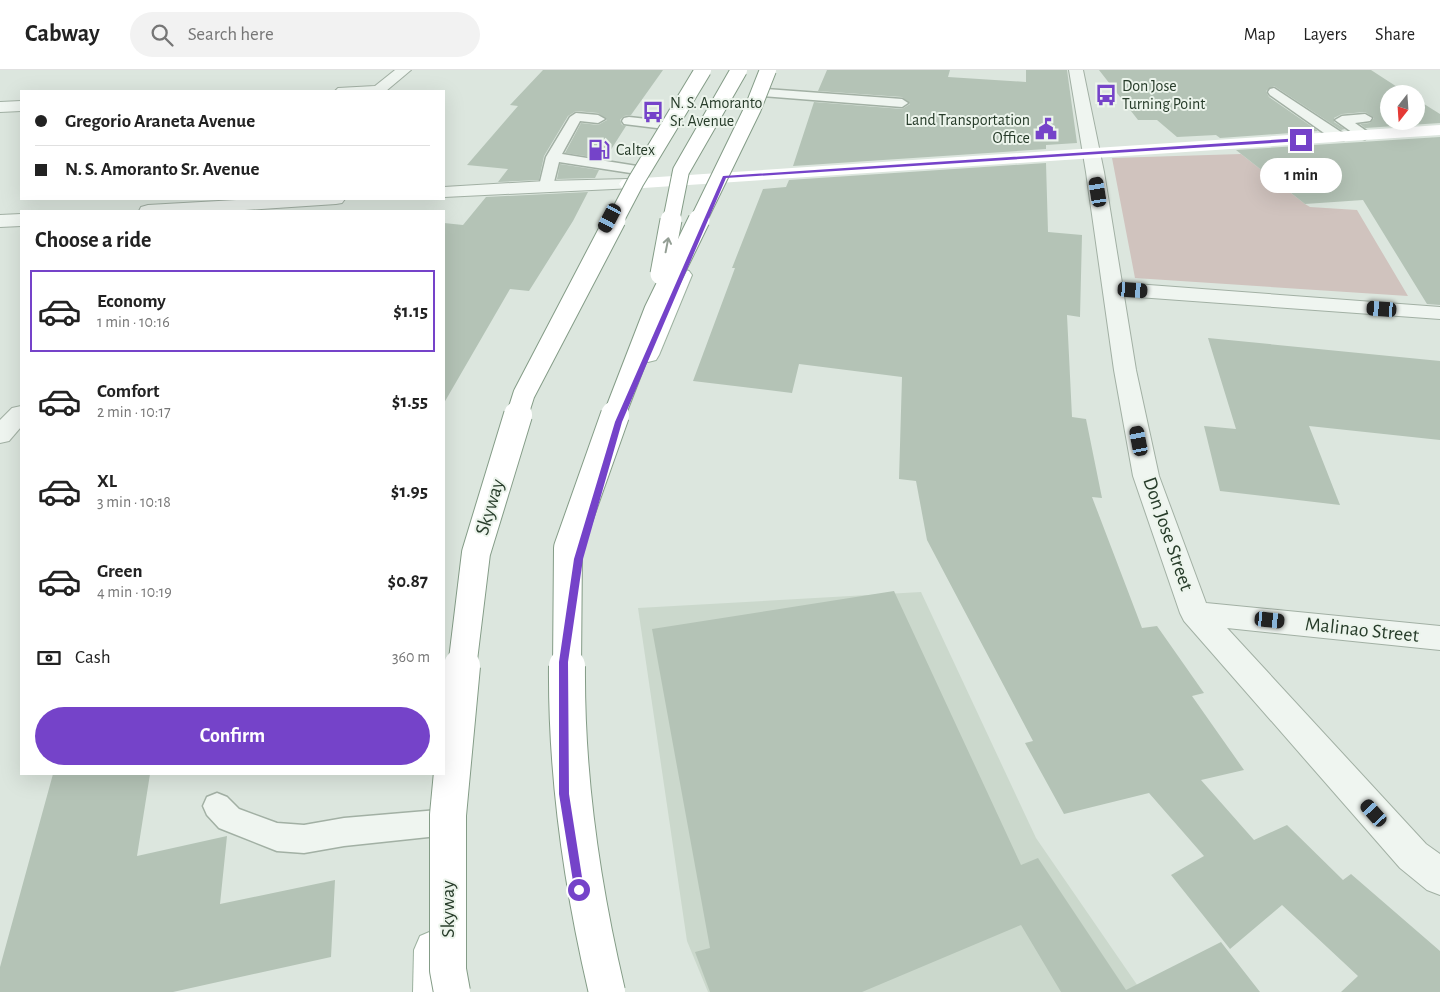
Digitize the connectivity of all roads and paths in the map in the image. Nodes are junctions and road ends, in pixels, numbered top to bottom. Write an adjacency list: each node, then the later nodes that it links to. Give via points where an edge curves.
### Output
1 (404, 70): 7 (street)
2 (698, 70): 15 (main road)
3 (703, 70): 43 (main road, Skyway, bridge, via 636,180 524,394 476,553 448,815 448,970)
4 (738, 70): 31 (main road, one-way to 4, bridge, via 681,171)
5 (1076, 70): 19 (street, Don Jose Street)
6 (770, 78): 9 (lane); 21 (main road); 31 (main road, bridge)
7 (378, 90)
8 (1274, 92): 18 (lane)
9 (902, 103)
10 (20, 106): 11 (street)
11 (0, 107)
12 (1364, 118): 17 (lane, via 1342,120)
13 (598, 119): 20 (lane, via 576,117)
14 (629, 121): 15 (lane)
15 (665, 124): 22 (main road)
16 (1440, 130): 17 (main road)
17 (1365, 135): 18 (main road)
18 (1339, 137): 19 (main road)
19 (1092, 154): 21 (main road); 30 (street, Don Jose Street)
20 (553, 157): 22 (lane); 23 (lane)
21 (712, 178): 22 (main road); 44 (main road, via 618,422 578,559 563,662 564,794 582,909)
22 (639, 179): 23 (street); 37 (main road, via 517,391 470,532)
23 (546, 186): 24 (street)
24 (445, 192)
25 (322, 200): 26 (street)
26 (251, 205): 27 (street)
27 (165, 210)
28 (20, 220): 29 (street)
29 (0, 221)
30 (1114, 289): 32 (street); 35 (street, Don Jose Street, via 1125,370 1146,476)
31 (655, 310): 45 (main road, bridge, via 568,548 567,694 577,829 592,929)
32 (1440, 313)
33 (20, 414): 34 (street)
34 (0, 435)
35 (1195, 613): 36 (street, Malinao Street); 41 (street, Don Jose Street, via 1412,856)
36 (1440, 638)
37 (445, 722)
38 (441, 775): 40 (main road)
39 (217, 806): 40 (lane, via 229,819 286,838 304,839)
40 (438, 823): 42 (main road)
41 (1440, 877)
42 (433, 992)
43 (452, 992)
44 (602, 992)
45 (607, 992)

